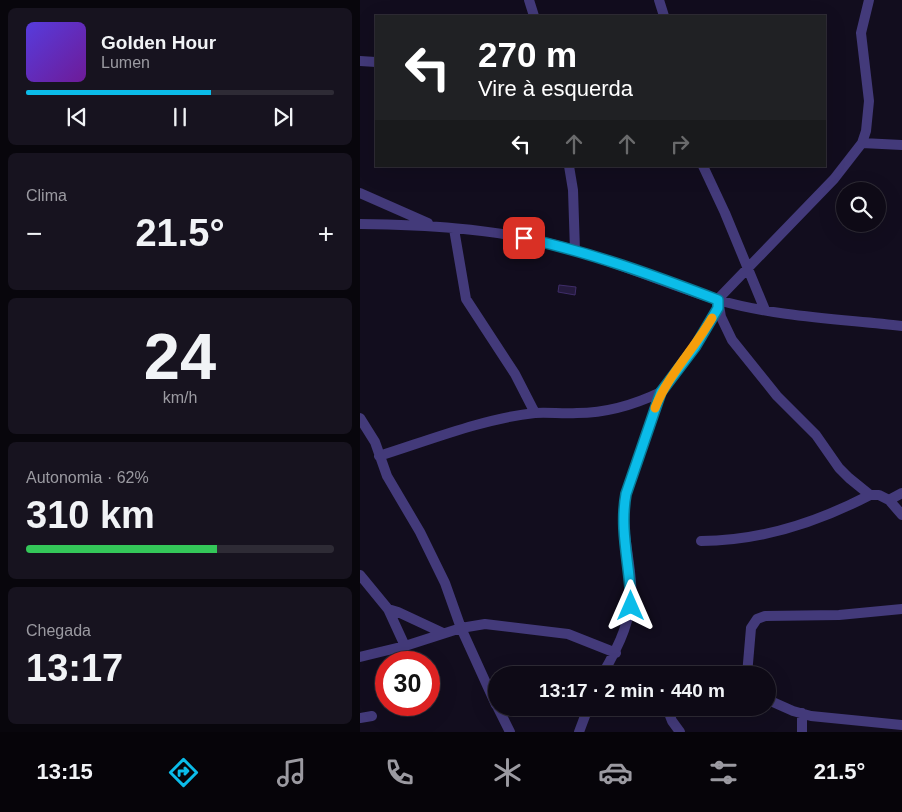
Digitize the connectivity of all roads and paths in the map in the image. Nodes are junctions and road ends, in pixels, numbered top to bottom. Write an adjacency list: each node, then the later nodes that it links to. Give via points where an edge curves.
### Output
1 (529, 0): 4 (street)
2 (659, 0): 5 (street)
3 (869, 0): 8 (street, via 861,33 869,101)
4 (534, 15)
5 (664, 15)
6 (360, 61): 7 (street)
7 (375, 62)
8 (862, 143): 9 (street); 17 (street, via 834,179)
9 (902, 145)
10 (569, 167): 16 (street)
11 (703, 167): 17 (street)
12 (360, 193): 14 (street)
13 (360, 224): 14 (street)
14 (431, 225): 15 (street)
15 (454, 229): 16 (street, via 524,238); 23 (street, via 466,298 515,374)
16 (576, 251): 18 (street)
17 (748, 269): 18 (street); 19 (street)
18 (718, 304): 19 (street); 21 (street, via 695,347); 28 (street, via 732,340 777,396 816,435 839,468)
19 (765, 310): 20 (street)
20 (902, 326)
21 (661, 392): 22 (street); 24 (street)
22 (637, 403): 23 (street, via 598,412); 24 (street)
23 (535, 413): 26 (street, via 476,426)
24 (652, 417): 38 (street, via 622,511 631,606)
25 (360, 418): 26 (street, via 375,442)
26 (379, 456): 35 (street, via 445,583)
27 (902, 493): 29 (street)
28 (870, 495): 29 (street); 31 (street, via 784,530 752,538)
29 (889, 500): 30 (street)
30 (902, 515)
31 (701, 542)
32 (360, 576): 34 (street)
33 (902, 609): 41 (street, via 757,619 751,628)
34 (388, 610): 36 (street); 37 (street)
35 (461, 628): 36 (street); 38 (street, via 486,624 553,631 581,638); 42 (street)
36 (443, 634): 37 (street)
37 (405, 646): 39 (street)
38 (616, 653): 40 (street)
39 (360, 656)
40 (608, 666)
41 (748, 666)
42 (488, 686)
43 (776, 704): 44 (street)
44 (802, 713): 50 (street); 54 (street)
45 (372, 716): 49 (street)
46 (502, 716): 51 (street)
47 (585, 716): 52 (street)
48 (670, 716): 53 (street)
49 (360, 718)
50 (902, 725)
51 (510, 732)
52 (579, 732)
53 (680, 732)
54 (802, 732)

